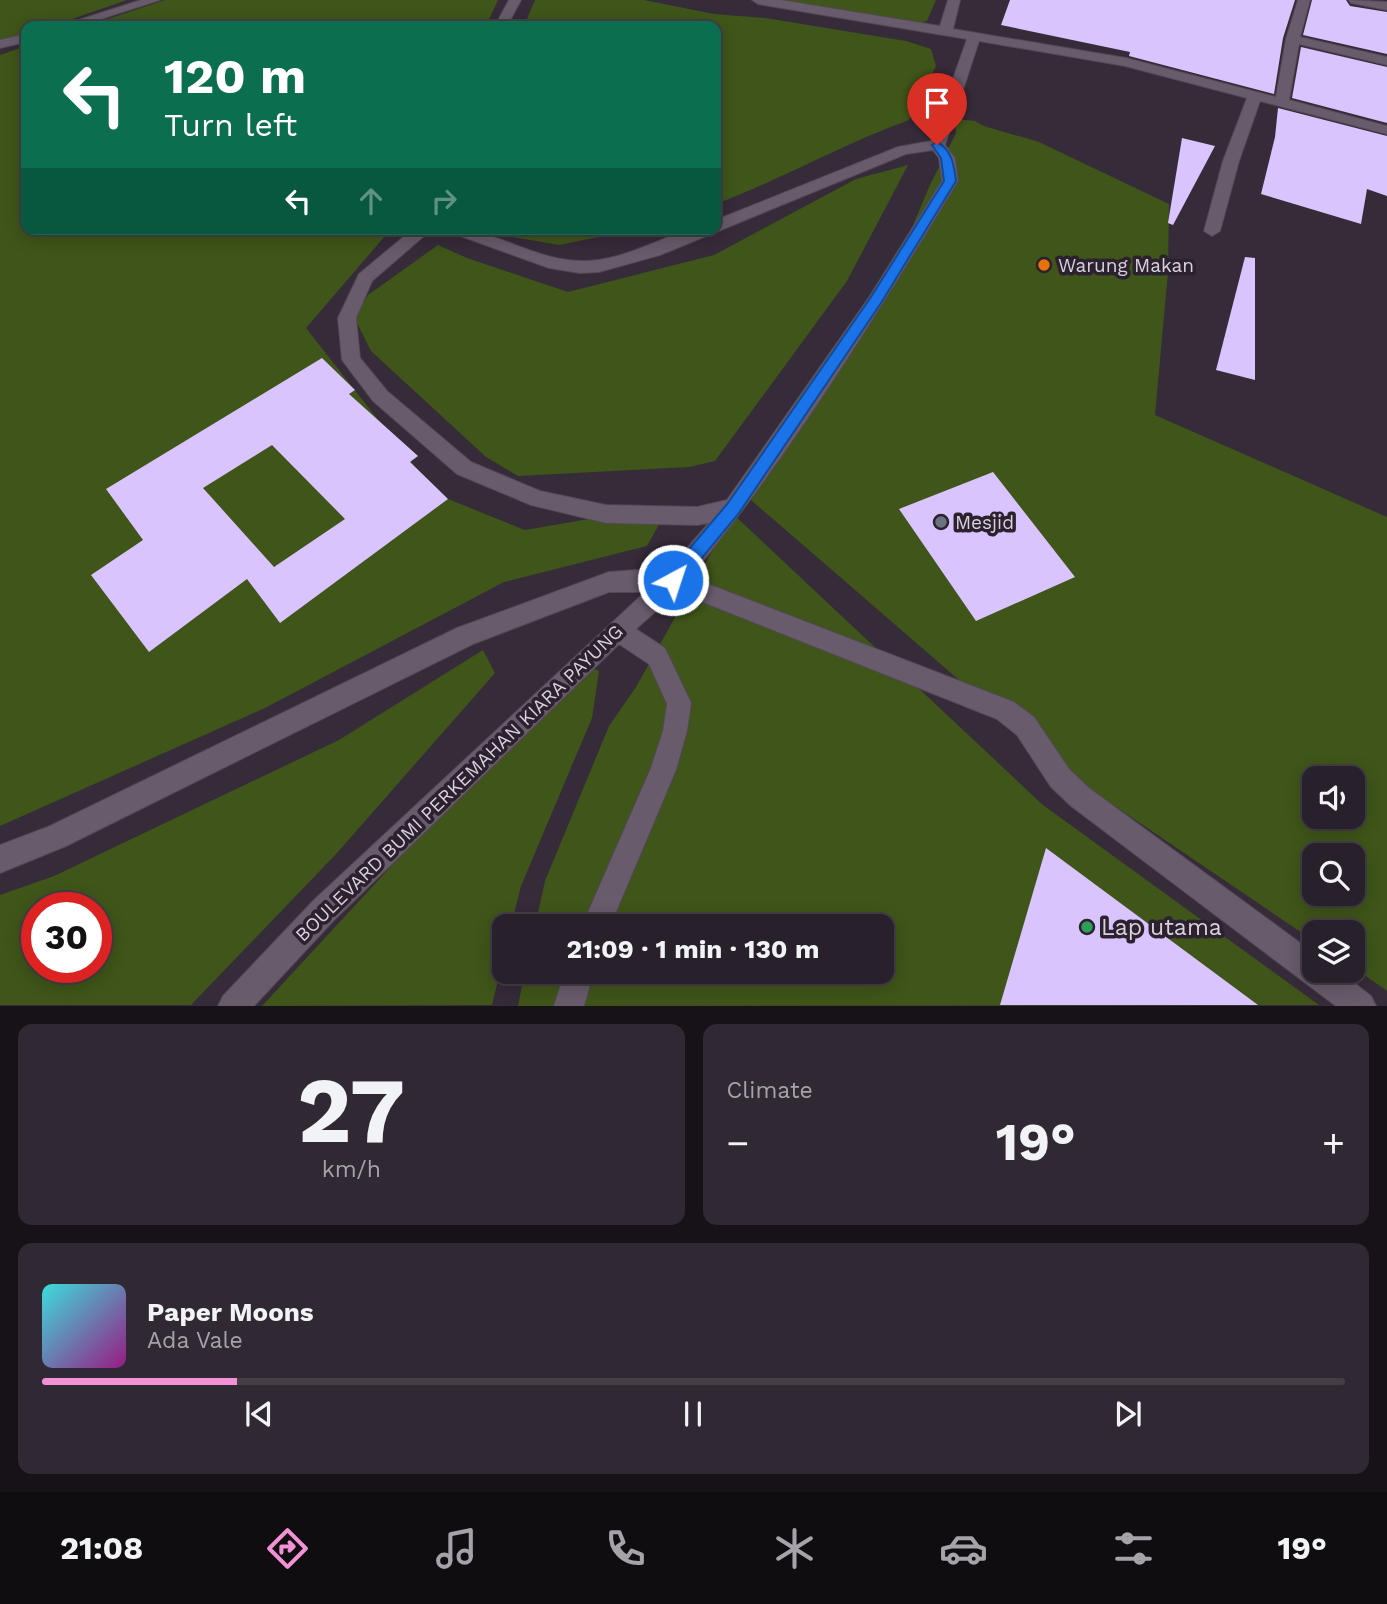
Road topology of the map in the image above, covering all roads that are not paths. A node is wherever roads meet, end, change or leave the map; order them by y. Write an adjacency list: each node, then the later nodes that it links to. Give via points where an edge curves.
1 (154, 0): 8 (street)
2 (515, 0): 9 (street)
3 (758, 0): 10 (street)
4 (954, 0): 10 (street)
5 (1304, 0): 13 (street)
6 (1354, 0): 7 (street)
7 (1387, 6)
8 (83, 21)
9 (504, 21)
10 (946, 30): 11 (street)
11 (974, 36): 16 (street, via 1126,62); 19 (street)
12 (21, 39): 14 (street)
13 (1293, 39): 15 (street); 17 (street)
14 (0, 44)
15 (1387, 61)
16 (1256, 94): 17 (street); 21 (street)
17 (1282, 101): 18 (street)
18 (1387, 130)
19 (937, 145): 20 (street, via 902,150); 25 (street, BOULEVARD BUMI PERKEMAHAN KIARA PAYUNG, via 947,158 950,181 876,300)
20 (721, 224)
21 (1212, 231)
22 (417, 235): 25 (street, via 365,278 347,318 351,360 380,396 464,468 538,499 606,514 697,516)
23 (475, 235): 24 (street, via 561,265 589,266 640,257)
24 (693, 235)
25 (734, 508): 26 (street, BOULEVARD BUMI PERKEMAHAN KIARA PAYUNG)
26 (670, 583): 27 (street, BOULEVARD BUMI PERKEMAHAN KIARA PAYUNG); 28 (street, via 610,582 465,636 57,837); 30 (street, via 990,703 1019,718 1061,780 1080,797)
27 (618, 629): 29 (street, via 657,656 679,702 663,770); 33 (street, BOULEVARD BUMI PERKEMAHAN KIARA PAYUNG, via 324,909)
28 (0, 859)
29 (600, 914)
30 (1302, 961)
31 (1331, 983): 35 (street)
32 (576, 984): 34 (street)
33 (233, 1006)
34 (569, 1006)
35 (1362, 1006)

